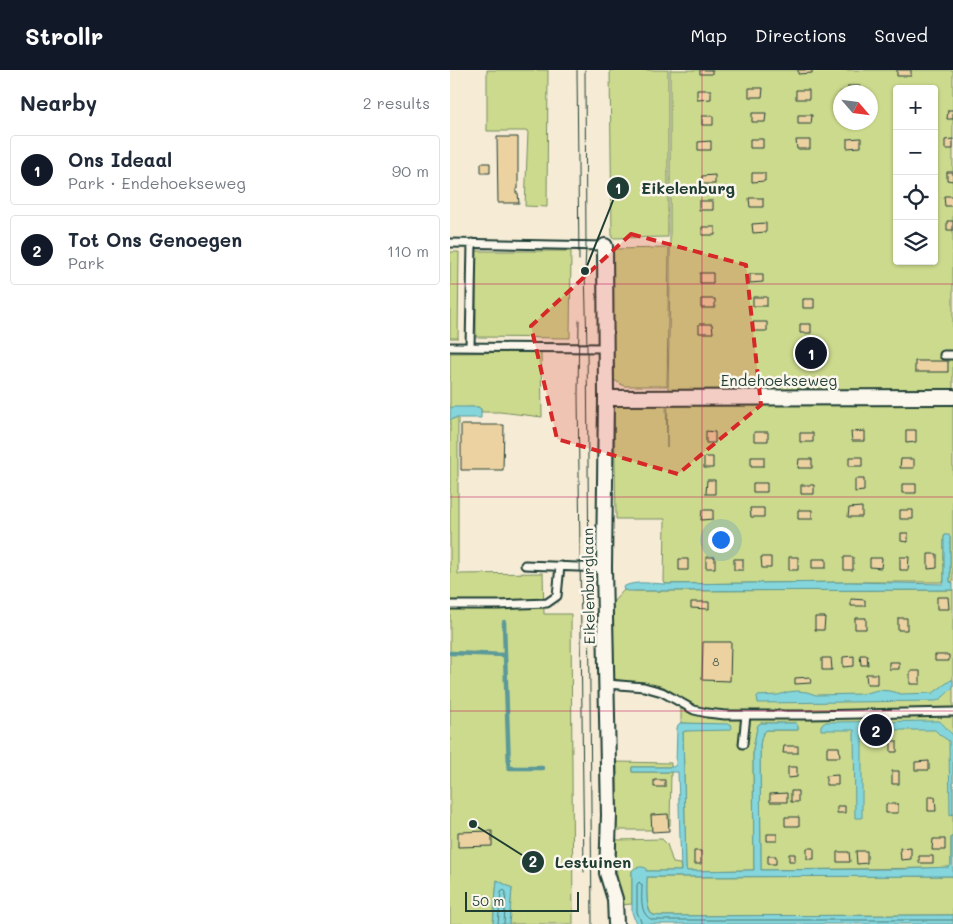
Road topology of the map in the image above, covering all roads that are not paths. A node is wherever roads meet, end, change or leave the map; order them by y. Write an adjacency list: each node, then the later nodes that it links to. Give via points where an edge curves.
1 (450, 243): 2 (lane)
2 (472, 243): 3 (lane); 5 (lane)
3 (605, 246): 6 (street, Eikelenburglaan)
4 (450, 347): 5 (lane)
5 (470, 347): 6 (lane)
6 (606, 348): 10 (street, Eikelenburglaan)
7 (944, 355): 8 (lane)
8 (953, 355)
9 (953, 397): 10 (street, Endehoekseweg)
10 (606, 398): 13 (street, Eikelenburglaan)
11 (525, 565): 12 (lane)
12 (560, 566): 13 (lane); 14 (lane, via 558,596 547,603)
13 (604, 568): 15 (street, Eikelenburglaan)
14 (450, 605)
15 (607, 684): 17 (lane, via 662,692 706,713); 19 (street, Eikelenburglaan, via 607,873 615,899)
16 (953, 712): 17 (lane)
17 (746, 715): 18 (lane)
18 (743, 744)
19 (616, 924)

